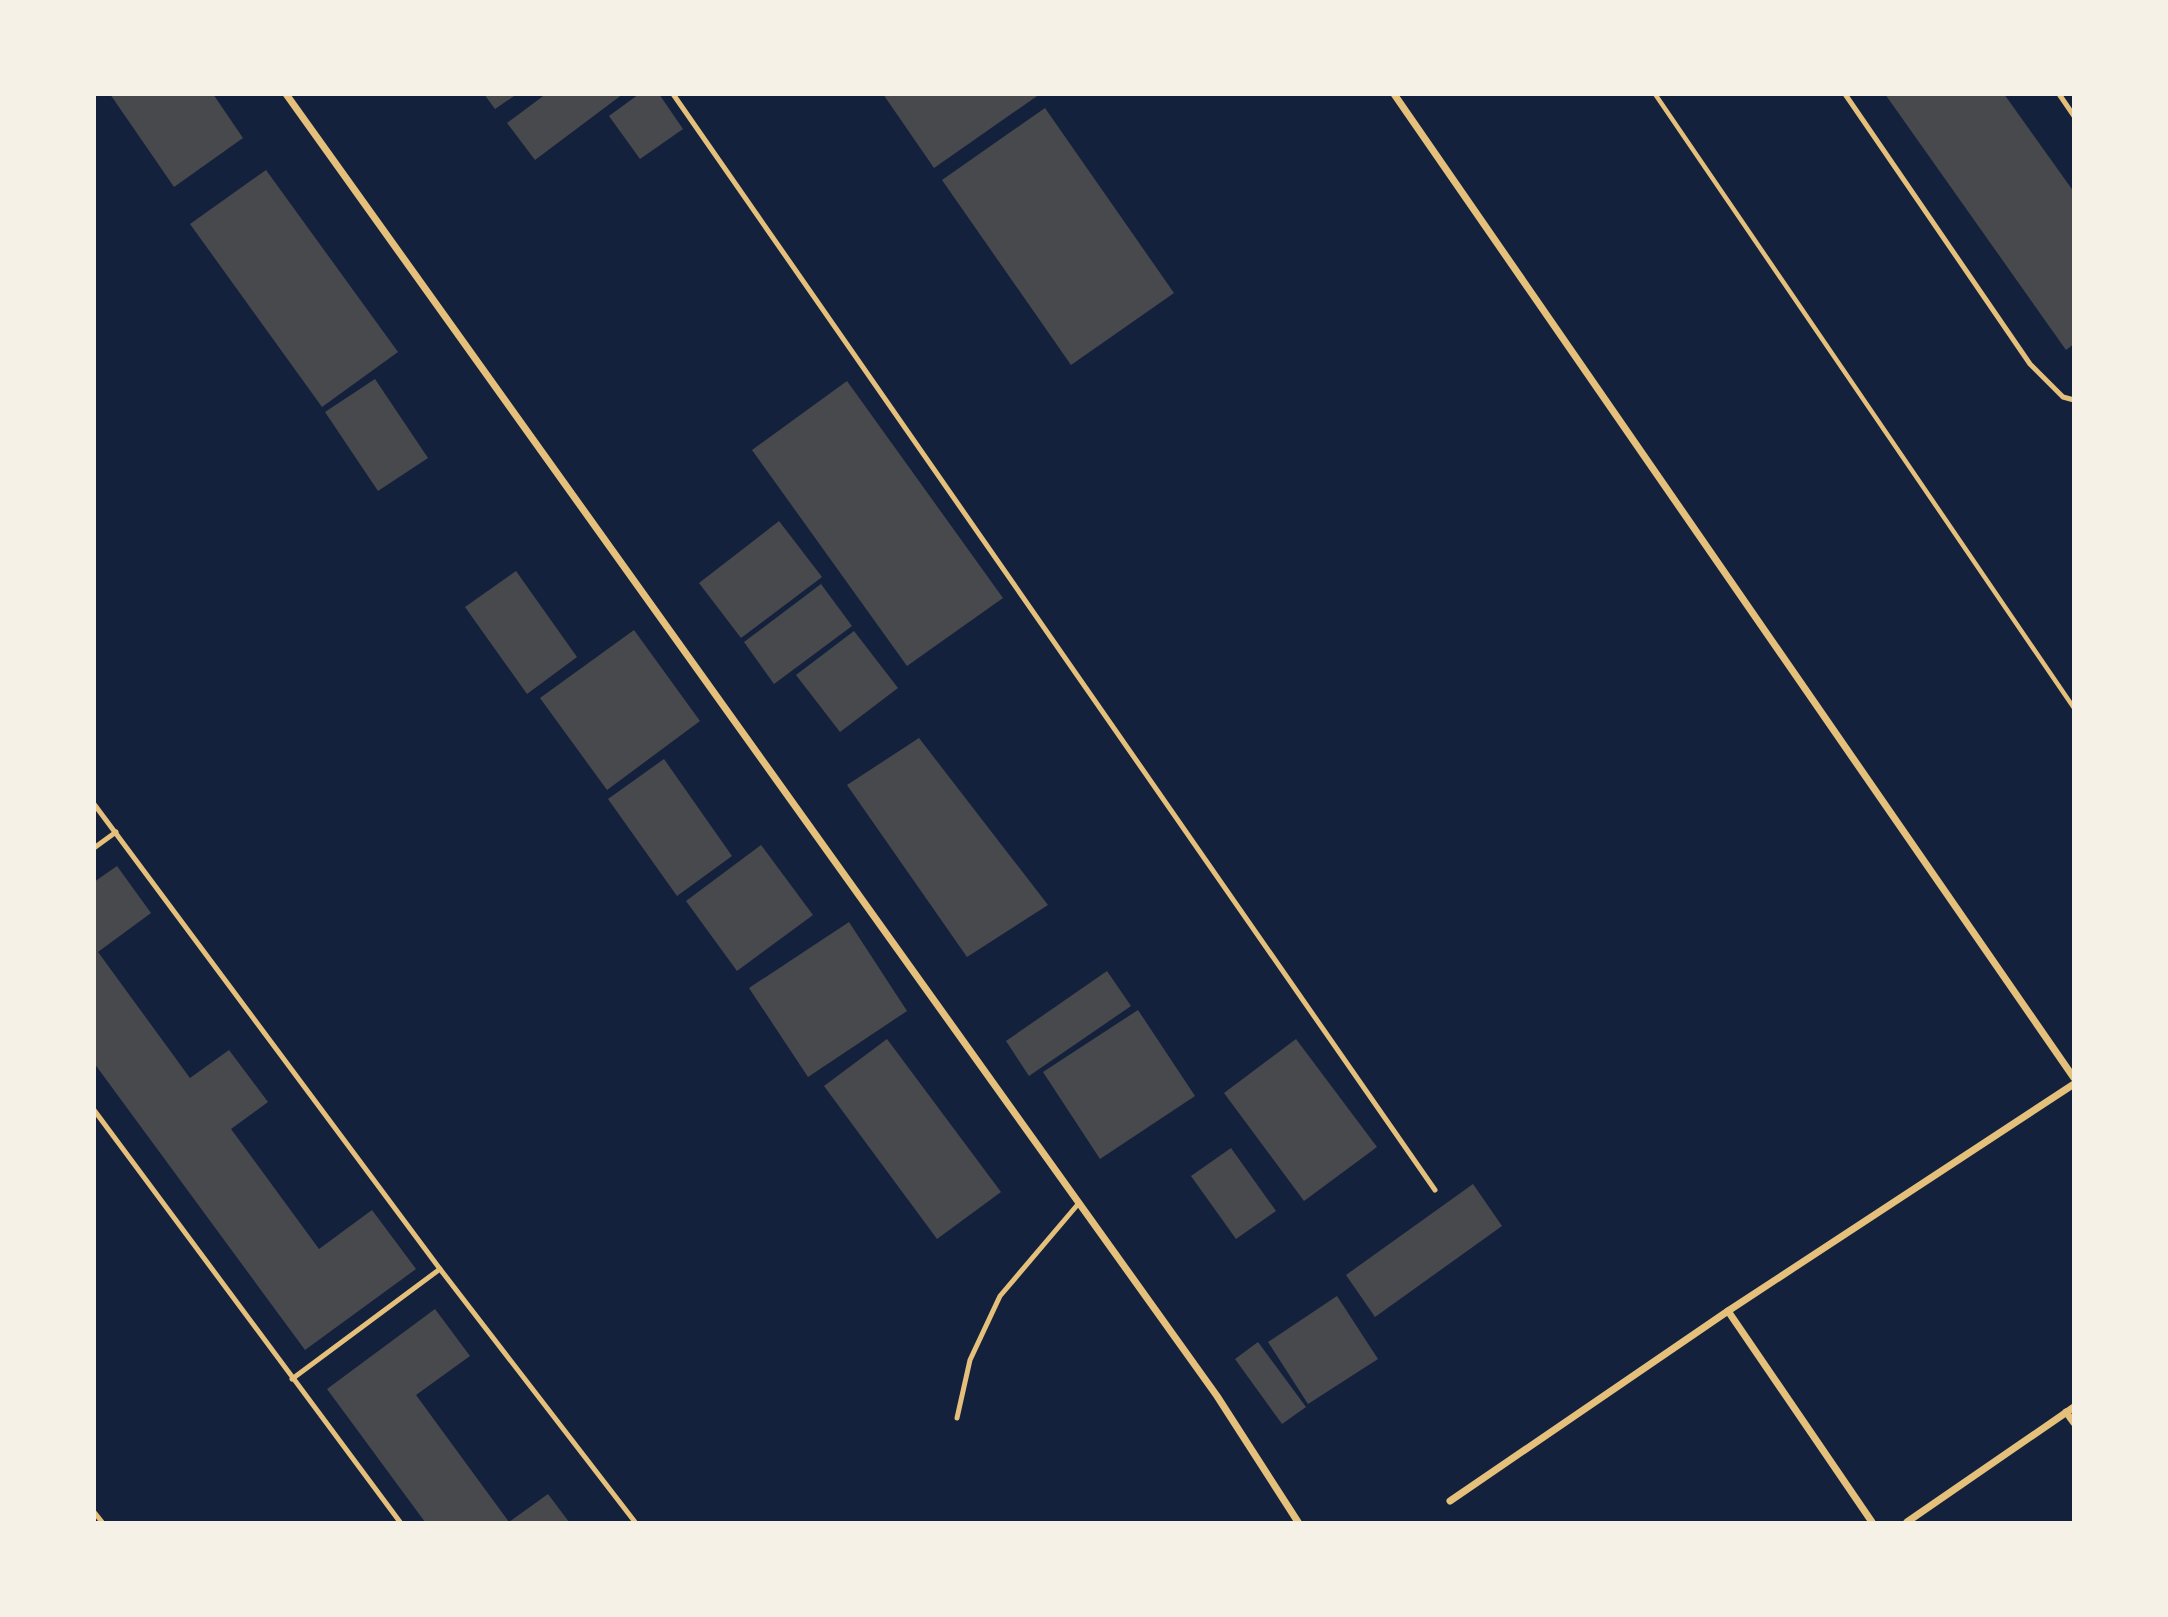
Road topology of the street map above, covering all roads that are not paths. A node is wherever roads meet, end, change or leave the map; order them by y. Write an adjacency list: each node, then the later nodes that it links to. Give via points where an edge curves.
1 (286, 94): 15 (street)
2 (673, 94): 14 (lane)
3 (1394, 94): 11 (street)
4 (1845, 94): 7 (lane, via 2029,364 2063,397)
5 (2059, 94): 6 (lane)
6 (2074, 116)
7 (2074, 400)
8 (94, 804): 9 (lane)
9 (116, 832): 10 (lane); 16 (lane)
10 (94, 848)
11 (2074, 1078)
12 (2074, 1084): 17 (street)
13 (94, 1110): 18 (lane)
14 (1434, 1190)
15 (1079, 1203): 21 (lane, via 1000,1297 970,1360); 28 (street, via 1217,1396)
16 (440, 1269): 18 (lane); 27 (lane)
17 (1728, 1311): 23 (street); 29 (street)
18 (292, 1379): 26 (lane)
19 (2074, 1407): 20 (street)
20 (2066, 1412): 22 (street); 30 (street)
21 (957, 1418)
22 (2074, 1423)
23 (1450, 1501)
24 (94, 1512): 25 (lane)
25 (102, 1522)
26 (400, 1522)
27 (635, 1522)
28 (1298, 1522)
29 (1872, 1522)
30 (1908, 1522)

